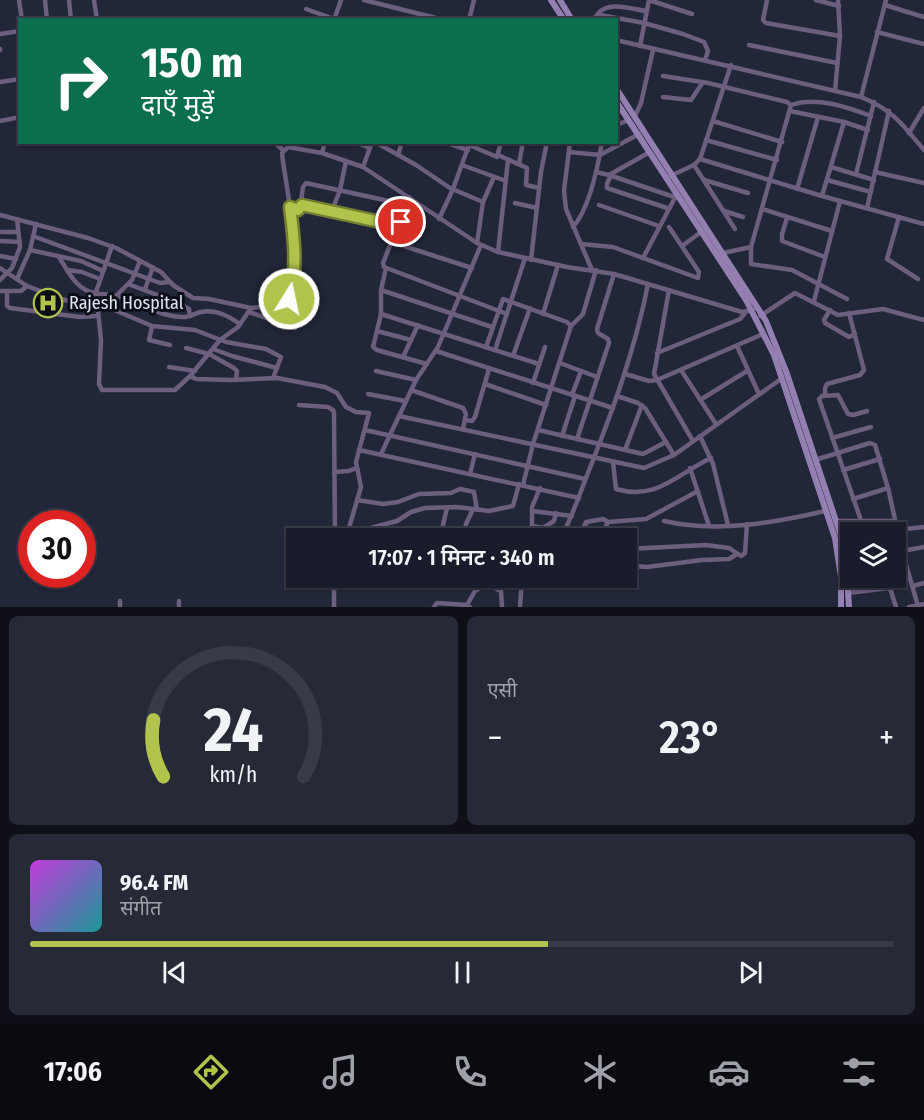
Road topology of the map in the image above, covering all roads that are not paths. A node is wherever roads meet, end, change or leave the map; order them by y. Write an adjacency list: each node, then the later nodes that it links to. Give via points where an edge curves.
1 (19, 0): 19 (street)
2 (45, 0): 20 (street)
3 (69, 0): 21 (street)
4 (94, 0): 22 (street)
5 (341, 0): 24 (street)
6 (364, 0): 25 (street)
7 (474, 0): 26 (street)
8 (551, 0): 27 (main road)
9 (560, 0): 28 (main road)
10 (767, 0): 36 (street, via 762,20 766,23)
11 (816, 0): 12 (street)
12 (838, 3): 36 (street)
13 (886, 3): 18 (street); 34 (street)
14 (306, 9): 23 (street)
15 (646, 11): 16 (street, via 649,0); 17 (street, via 609,6); 32 (street)
16 (692, 14)
17 (597, 15): 29 (street); 30 (street)
18 (924, 17)
19 (22, 18)
20 (47, 18)
21 (71, 18)
22 (96, 18)
23 (331, 18)
24 (334, 18)
25 (436, 18)
26 (470, 18)
27 (563, 18)
28 (571, 18)
29 (592, 18)
30 (615, 18)
31 (618, 19): 32 (street)
32 (644, 23): 40 (street); 42 (street, via 704,42 708,51)
33 (18, 31): 35 (street)
34 (877, 32): 38 (street); 53 (street)
35 (0, 34)
36 (840, 36): 43 (street)
37 (618, 40): 40 (street)
38 (924, 44)
39 (749, 45): 43 (street)
40 (640, 46): 41 (street)
41 (653, 50): 42 (street); 63 (street, via 641,103)
42 (705, 60): 44 (street)
43 (837, 63): 50 (street)
44 (731, 65): 49 (street); 50 (street)
45 (663, 76): 48 (street)
46 (18, 79): 47 (street)
47 (0, 82)
48 (703, 82): 49 (street); 52 (street, via 691,100)
49 (724, 86): 56 (street); 65 (street)
50 (835, 91): 53 (street)
51 (618, 92): 63 (main road)
52 (663, 97)
53 (861, 97): 54 (street)
54 (874, 102): 59 (street); 60 (street)
55 (618, 103): 63 (main road)
56 (791, 105): 58 (street); 60 (street, via 840,105)
57 (924, 108): 69 (street)
58 (790, 111): 62 (street); 72 (street)
59 (889, 111): 69 (street); 101 (street)
60 (871, 116): 68 (street)
61 (18, 117): 64 (street)
62 (818, 117): 66 (street); 114 (street)
63 (632, 118): 67 (street); 70 (main road); 104 (main road)
64 (0, 121)
65 (712, 121): 71 (street); 72 (street)
66 (844, 122): 68 (street); 99 (street)
67 (618, 124)
68 (868, 130): 102 (street)
69 (909, 133): 84 (street)
70 (639, 134): 86 (main road); 90 (street)
71 (706, 140): 91 (street); 93 (street)
72 (782, 142): 93 (street)
73 (276, 144): 83 (street)
74 (324, 144): 87 (street)
75 (372, 144): 88 (street); 98 (street)
76 (401, 144): 88 (street)
77 (501, 144): 89 (street)
78 (523, 144): 95 (street)
79 (547, 144): 112 (street)
80 (570, 144): 85 (street)
81 (602, 144): 90 (street)
82 (469, 146): 89 (street); 96 (street)
83 (283, 150): 87 (street, via 288,147); 127 (street)
84 (924, 150)
85 (569, 152): 90 (street); 144 (street, via 564,196)
86 (650, 152): 103 (street); 104 (main road)
87 (322, 153): 94 (street)
88 (398, 155): 113 (street)
89 (498, 155): 92 (street)
90 (600, 155): 100 (street)
91 (700, 159): 97 (street); 110 (street)
92 (508, 160): 95 (street); 109 (street)
93 (777, 160): 110 (street)
94 (346, 161): 98 (street); 115 (street)
95 (519, 164): 112 (street, via 528,169 526,185)
96 (462, 165): 105 (street); 113 (street)
97 (694, 165): 104 (street); 106 (street)
98 (363, 167): 120 (street)
99 (831, 167): 102 (street); 107 (street)
100 (596, 172): 103 (street); 144 (street)
101 (875, 172): 108 (street); 111 (street)
102 (856, 174): 108 (street)
103 (610, 175): 118 (street); 129 (street, via 607,188)
104 (670, 176): 118 (main road); 162 (main road)
105 (494, 177): 109 (street); 122 (street)
106 (704, 180): 117 (street); 133 (street)
107 (827, 180): 116 (street); 119 (street)
108 (874, 180): 116 (street)
109 (506, 181): 161 (street)
110 (771, 181): 114 (street); 131 (street)
111 (924, 183)
112 (539, 188): 128 (street)
113 (453, 189): 122 (street); 139 (street)
114 (796, 189): 119 (street)
115 (340, 190): 124 (street, via 306,183); 125 (street); 132 (street)
116 (871, 192): 130 (street)
117 (748, 193)
118 (675, 195): 129 (street); 150 (main road)
119 (822, 196): 121 (street)
120 (410, 197): 125 (street); 139 (street)
121 (840, 201): 130 (street); 147 (street)
122 (483, 202): 155 (street)
123 (515, 203): 128 (street)
124 (302, 205): 127 (street, via 298,210); 132 (street)
125 (406, 205): 142 (street)
126 (599, 205): 143 (street)
127 (290, 207): 206 (street, via 296,256 289,299 285,304)
128 (537, 208): 168 (street)
129 (668, 208): 143 (street)
130 (867, 208): 136 (street)
131 (762, 209): 137 (street); 159 (street)
132 (332, 211): 142 (street)
133 (724, 211): 135 (street); 146 (street)
134 (0, 215): 138 (street)
135 (743, 217)
136 (899, 217): 141 (street); 185 (street, via 887,259)
137 (787, 218): 147 (street); 165 (street, via 782,241)
138 (17, 219): 140 (street); 149 (street)
139 (439, 219): 155 (street)
140 (36, 224): 151 (street); 157 (street)
141 (924, 224)
142 (399, 226): 154 (street)
143 (659, 226): 166 (street)
144 (573, 227): 156 (street)
145 (669, 227): 158 (street)
146 (735, 229)
147 (832, 231): 165 (street)
148 (0, 232): 149 (street)
149 (18, 232): 153 (street)
150 (702, 232): 158 (street); 209 (main road)
151 (33, 236): 160 (street); 170 (street)
152 (0, 241): 153 (street)
153 (21, 242): 167 (street)
154 (391, 242): 174 (street, via 383,263); 175 (street)
155 (479, 244): 161 (street); 175 (street)
156 (580, 244): 166 (street, via 608,245); 177 (street)
157 (112, 246): 169 (street); 170 (street)
158 (682, 246): 166 (street, via 699,272 698,278)
159 (751, 247): 162 (street); 190 (street, via 753,266 792,270)
160 (30, 250): 164 (street); 182 (street)
161 (498, 252): 168 (street)
162 (723, 254): 205 (main road)
163 (0, 256): 167 (street)
164 (59, 256): 176 (street); 178 (street)
165 (825, 257): 190 (street)
166 (643, 258)
167 (16, 259): 179 (street)
168 (528, 259): 171 (street); 201 (street)
169 (140, 261): 172 (street); 180 (street)
170 (106, 263): 178 (street); 180 (street)
171 (558, 265): 177 (street); 213 (street)
172 (153, 267): 184 (street); 187 (street)
173 (0, 268): 179 (street)
174 (386, 268): 193 (street); 198 (street)
175 (472, 268): 198 (street)
176 (68, 270): 183 (street); 197 (street, via 79,286)
177 (594, 270): 181 (street); 223 (street, via 584,314)
178 (103, 271): 183 (street)
179 (9, 273): 182 (street); 186 (street)
180 (135, 273): 184 (street); 188 (street)
181 (614, 274): 189 (street); 257 (street, via 597,329 609,343)
182 (17, 279): 191 (street)
183 (100, 279): 197 (street)
184 (149, 279): 187 (street); 192 (street)
185 (918, 279)
186 (0, 280)
187 (170, 282): 206 (street, via 193,298)
188 (128, 284): 192 (street); 199 (street)
189 (648, 284): 194 (street); 255 (street)
190 (819, 284): 200 (street); 202 (street)
191 (27, 286): 196 (street, via 21,291); 203 (street, via 78,304)
192 (145, 289): 217 (street, via 187,308)
193 (381, 290): 211 (street); 214 (street)
194 (669, 290): 209 (street); 240 (street)
195 (0, 291): 196 (street)
196 (7, 292): 216 (street, via 6,304 10,308)
197 (97, 294): 199 (street); 203 (street)
198 (461, 295): 207 (street); 214 (street)
199 (117, 296): 217 (street, via 164,314)
200 (848, 299)
201 (512, 301): 204 (street); 207 (street, via 503,299); 212 (street)
202 (814, 301): 208 (street); 215 (street, via 793,293)
203 (98, 306): 216 (street); 222 (street)
204 (530, 308): 213 (street); 242 (street)
205 (758, 308): 209 (street); 215 (main road)
206 (250, 310): 220 (street); 225 (street)
207 (498, 310): 212 (street); 224 (street)
208 (830, 310): 210 (street, via 838,315); 229 (street, via 825,323 849,337)
209 (748, 312): 218 (main road); 240 (street, via 740,319)
210 (849, 313): 219 (street, via 883,309); 229 (street)
211 (381, 314): 221 (street); 226 (street)
212 (507, 314): 238 (street)
213 (543, 314): 223 (street)
214 (452, 315): 224 (street); 227 (street)
215 (763, 315): 218 (street); 307 (main road)
216 (98, 316): 256 (street, via 100,389 170,391)
217 (190, 316): 220 (street, via 215,312)
218 (755, 319): 228 (main road)
219 (924, 320)
220 (240, 324): 230 (street)
221 (417, 325): 227 (street); 231 (street)
222 (152, 326): 230 (street, via 195,330); 232 (street, via 149,340)
223 (571, 326): 244 (street)
224 (492, 327): 234 (street)
225 (294, 328)
226 (377, 331): 231 (street); 243 (street, via 375,349)
227 (444, 333): 234 (street); 239 (street)
228 (763, 334): 233 (street); 259 (main road)
229 (855, 334): 271 (street, via 863,373 827,384)
230 (220, 340): 237 (street); 248 (street, via 278,354)
231 (411, 340): 243 (street)
232 (170, 345)
233 (737, 346): 250 (street); 254 (street)
234 (486, 347): 238 (street)
235 (545, 347): 246 (street)
236 (186, 348): 241 (street)
237 (213, 349): 241 (street); 248 (street)
238 (495, 350): 242 (street)
239 (436, 351): 245 (street); 249 (street)
240 (657, 353): 262 (street)
241 (209, 354): 251 (street); 260 (street, via 236,369)
242 (513, 356): 246 (street)
243 (403, 357): 245 (street)
244 (560, 363): 253 (street); 266 (street)
245 (427, 364): 261 (street)
246 (539, 364): 263 (street)
247 (169, 367): 251 (street)
248 (278, 368): 258 (street)
249 (489, 369): 263 (street); 264 (street)
250 (681, 370): 262 (street); 272 (street)
251 (195, 371): 256 (street)
252 (376, 371): 261 (street)
253 (580, 371): 257 (street); 269 (street)
254 (747, 371): 268 (street); 272 (street)
255 (625, 375): 262 (street); 270 (street)
256 (190, 376): 260 (street)
257 (597, 377): 274 (street)
258 (273, 378): 260 (street); 285 (street, via 325,387 337,393 346,407 369,413)
259 (782, 379): 268 (street); 327 (main road)
260 (236, 380)
261 (416, 380): 265 (street)
262 (657, 380): 292 (street)
263 (534, 383): 266 (street)
264 (485, 384): 276 (street); 281 (street, via 474,420)
265 (411, 390): 273 (street); 281 (street, via 463,408)
266 (552, 390): 269 (street); 276 (street)
267 (368, 394): 273 (street)
268 (759, 394): 282 (street)
269 (573, 396): 274 (street); 288 (street)
270 (617, 396): 277 (street); 278 (street)
271 (825, 396): 279 (street, via 840,396 851,416); 290 (street, via 819,402)
272 (700, 400): 282 (street)
273 (405, 401): 280 (street)
274 (590, 401): 278 (street); 291 (street)
275 (299, 405): 314 (street, via 333,410)
276 (546, 405): 286 (street)
277 (642, 405): 293 (street); 297 (street)
278 (613, 408): 295 (street)
279 (867, 411)
280 (399, 416): 284 (street); 287 (street)
281 (465, 420): 284 (street)
282 (716, 424): 289 (street)
283 (871, 427): 290 (street)
284 (463, 429): 294 (street)
285 (365, 430): 287 (street); 296 (street)
286 (538, 430): 288 (street); 294 (street)
287 (389, 436): 300 (street); 301 (street)
288 (565, 436): 291 (street); 298 (street)
289 (700, 436): 292 (street); 305 (street)
290 (832, 438): 299 (street)
291 (577, 439): 295 (street)
292 (693, 441): 303 (street)
293 (666, 442): 302 (street); 303 (street)
294 (533, 444): 298 (street); 309 (street)
295 (600, 445): 297 (street); 304 (street)
296 (359, 450): 300 (street); 310 (street)
297 (625, 450): 302 (street)
298 (564, 451): 304 (street)
299 (837, 453): 306 (street, via 872,443); 307 (street); 313 (street)
300 (381, 454): 315 (street)
301 (475, 454): 309 (street); 315 (street)
302 (643, 454): 311 (street)
303 (674, 455): 311 (street)
304 (594, 458): 308 (street); 316 (street)
305 (711, 458): 312 (street); 336 (street)
306 (880, 459): 313 (street); 319 (street)
307 (815, 460): 332 (main road)
308 (613, 462): 311 (street); 312 (street, via 614,487 618,490 662,488)
309 (528, 466): 316 (street); 317 (street)
310 (356, 468): 314 (street); 323 (street, via 361,485)
311 (644, 468)
312 (690, 468): 320 (street)
313 (843, 470): 322 (street)
314 (334, 472): 340 (street)
315 (470, 474): 317 (street)
316 (585, 479): 321 (street)
317 (521, 484): 318 (street); 325 (street, via 513,506 492,511)
318 (540, 488): 321 (street); 326 (street)
319 (888, 488): 322 (street); 333 (street)
320 (698, 491): 334 (street, via 646,519); 338 (street)
321 (579, 498): 329 (street)
322 (853, 499): 330 (street)
323 (357, 500): 325 (street, via 383,504 460,489 474,492); 341 (street)
324 (447, 508): 325 (street); 342 (street, via 414,510 397,521); 343 (street)
325 (475, 509): 344 (street)
326 (532, 511): 328 (street); 345 (street, via 532,526)
327 (825, 511): 332 (main road); 335 (street)
328 (556, 513): 329 (street); 346 (street, via 552,524)
329 (572, 516): 347 (street)
330 (861, 520): 332 (street); 333 (street)
331 (664, 521): 338 (street)
332 (832, 521): 361 (main road, via 843,542); 368 (main road, via 841,576)
333 (895, 521)
334 (608, 522): 337 (street, via 588,521); 349 (street)
335 (747, 524): 336 (street); 354 (street, via 745,553)
336 (728, 525): 338 (street)
337 (584, 526): 348 (street)
338 (709, 526)
339 (924, 527): 350 (street)
340 (335, 528)
341 (349, 528)
342 (374, 528)
343 (443, 528)
344 (465, 528)
345 (536, 528)
346 (543, 528)
347 (566, 528)
348 (588, 528)
349 (608, 528)
350 (906, 529)
351 (637, 548): 354 (street, via 705,545 729,548)
352 (924, 548): 353 (street)
353 (906, 550)
354 (737, 554): 356 (street, via 729,559)
355 (906, 564): 358 (street)
356 (637, 566)
357 (924, 583): 358 (street)
358 (913, 586): 362 (street)
359 (334, 588): 364 (street)
360 (521, 588): 367 (street)
361 (848, 593): 369 (main road); 370 (street, via 888,588)
362 (921, 605): 371 (street)
363 (469, 606): 365 (street, via 437,603); 366 (street, via 475,591 486,584 500,589)
364 (334, 607)
365 (434, 607)
366 (502, 607)
367 (520, 607)
368 (841, 607)
369 (849, 607)
370 (896, 607)
371 (909, 607)

